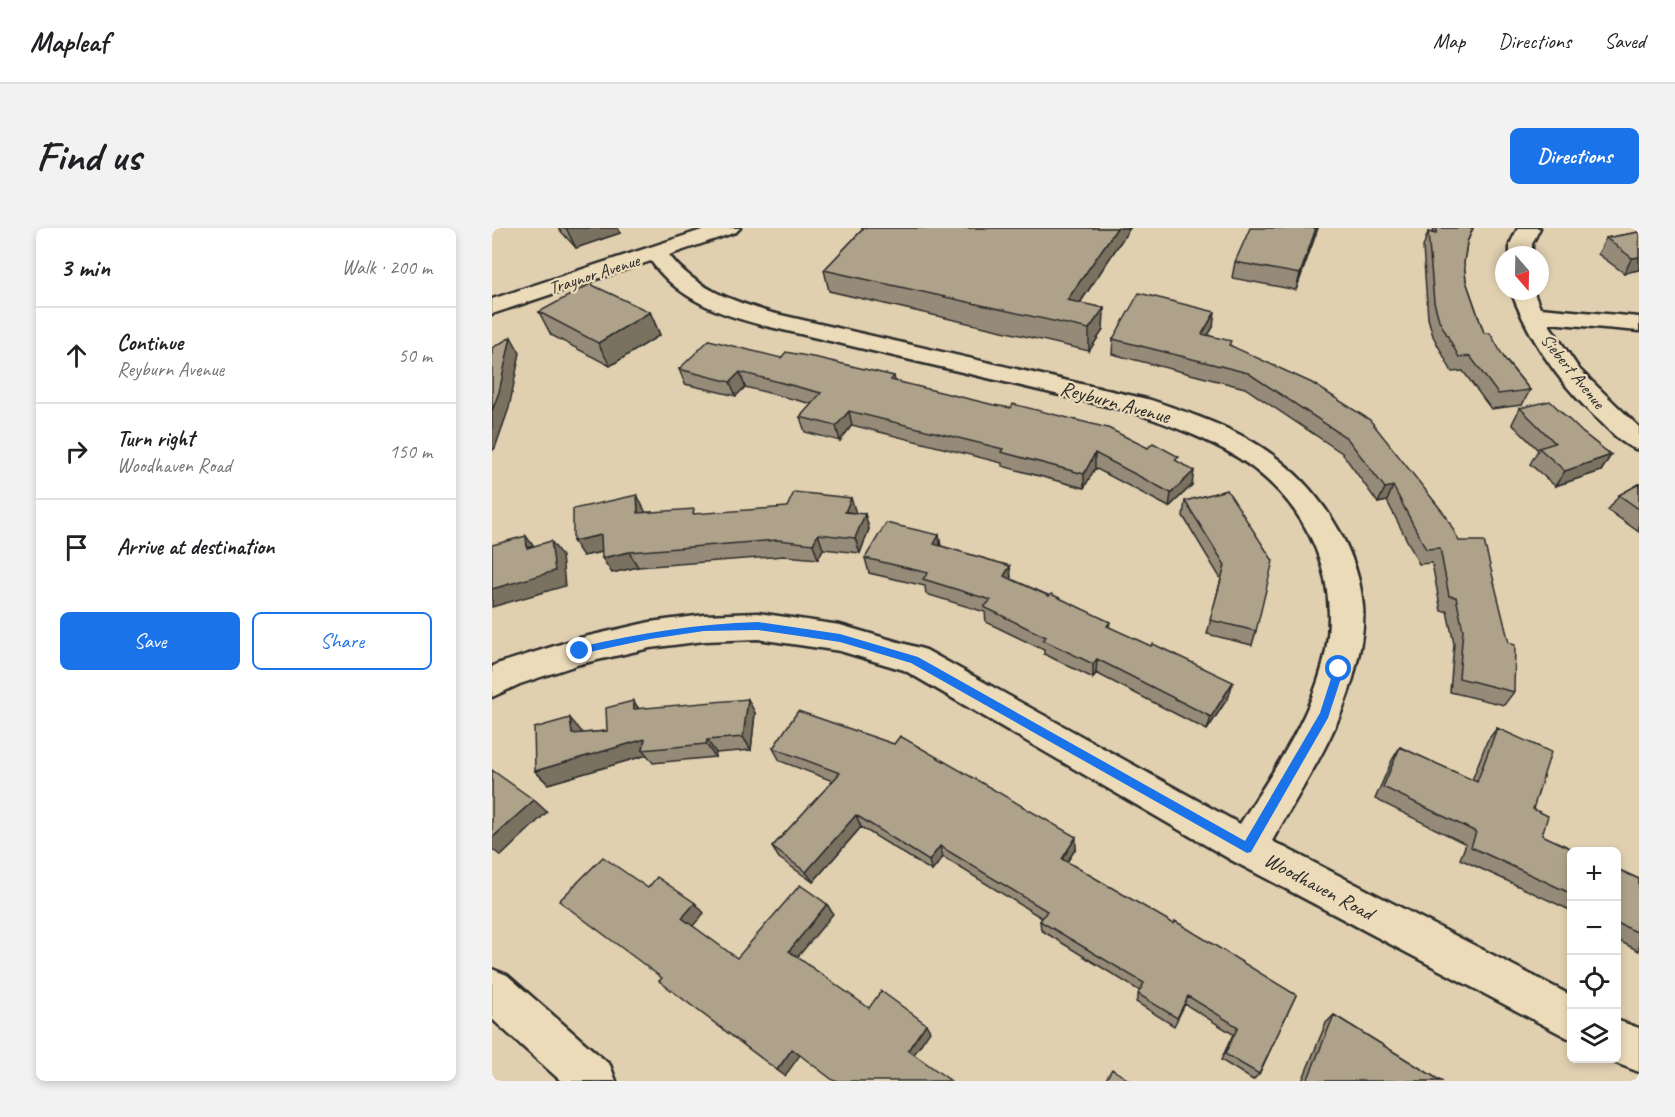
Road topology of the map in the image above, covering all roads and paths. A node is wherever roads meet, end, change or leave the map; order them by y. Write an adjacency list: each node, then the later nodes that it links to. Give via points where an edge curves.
1 (729, 228): 4 (street, Traynor Avenue)
2 (1529, 228): 3 (street)
3 (1521, 246)
4 (656, 253): 6 (street, Traynor Avenue); 10 (street, Reyburn Avenue, via 673,277 730,308 1155,409 1223,437 1269,466 1304,502 1327,536 1341,574 1347,616 1339,669 1324,715)
5 (1526, 303): 7 (street); 8 (street, Siebert Avenue, via 1555,355 1599,406)
6 (492, 307)
7 (1639, 324)
8 (1639, 441)
9 (492, 684): 10 (street, Woodhaven Road, via 509,674 580,651 650,635 758,626 840,638 914,660)
10 (1247, 848): 12 (street, Woodhaven Road)
11 (492, 990): 15 (street)
12 (1567, 1016)
13 (1621, 1043): 14 (street)
14 (1639, 1050)
15 (594, 1081)

